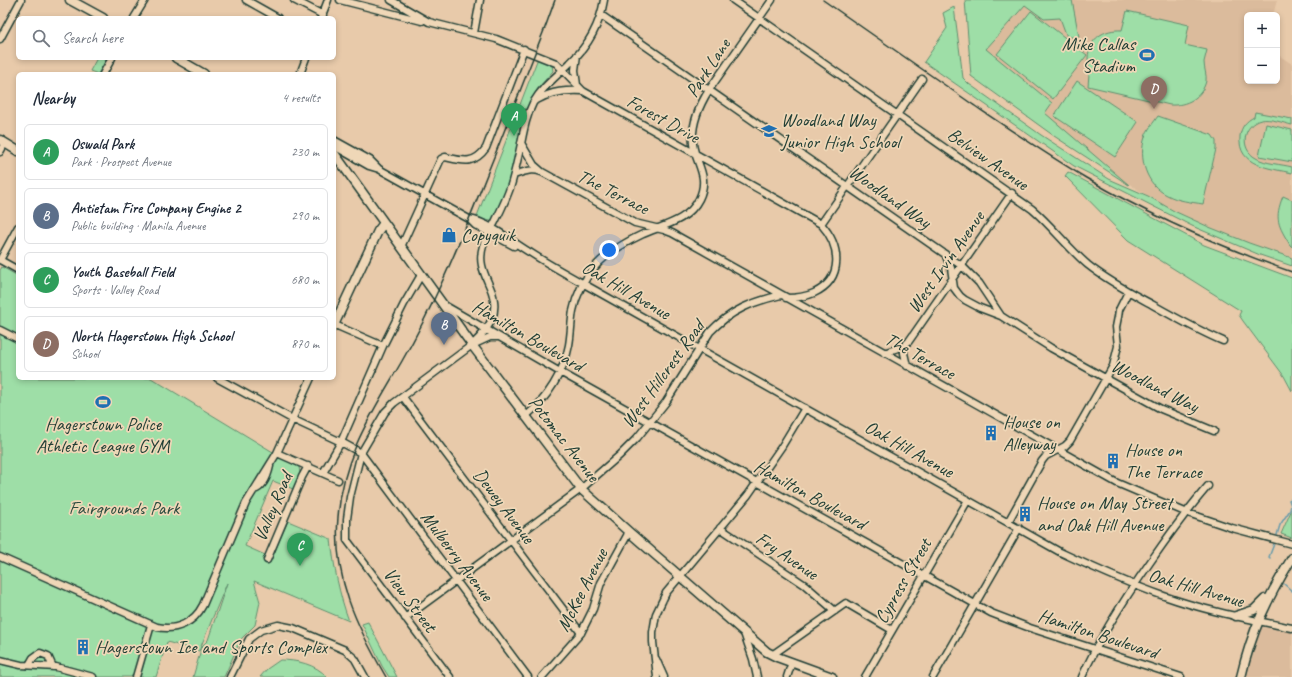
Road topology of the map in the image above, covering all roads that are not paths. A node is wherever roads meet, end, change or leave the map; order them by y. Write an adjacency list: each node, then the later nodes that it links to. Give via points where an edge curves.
1 (21, 0): 21 (street)
2 (70, 0): 14 (main road)
3 (145, 0): 15 (street)
4 (246, 0): 16 (street)
5 (294, 0): 17 (street)
6 (328, 0): 17 (street)
7 (340, 0): 19 (street)
8 (391, 0): 19 (street, Forest Drive)
9 (480, 0): 20 (street)
10 (604, 0): 13 (street)
11 (733, 0): 18 (street, Belview Avenue)
12 (772, 0): 18 (street, Park Lane)
13 (601, 15): 23 (street, via 592,34); 33 (street, Woodland Way)
14 (99, 16)
15 (135, 16)
16 (274, 16)
17 (322, 16)
18 (759, 19): 33 (street, Park Lane); 36 (street, Belview Avenue)
19 (429, 22): 20 (street, Forest Drive)
20 (474, 33): 22 (street, Forest Drive)
21 (0, 39)
22 (524, 49): 27 (street, Forest Drive, via 556,63); 50 (street, via 482,154 466,161 443,157)
23 (577, 55): 27 (street); 32 (street)
24 (111, 60): 28 (street)
25 (180, 60): 29 (main road)
26 (305, 60): 30 (street)
27 (562, 70): 32 (street, Forest Drive); 35 (street)
28 (105, 72)
29 (200, 72)
30 (301, 72)
31 (922, 79): 36 (street)
32 (577, 85): 34 (street, Forest Drive)
33 (709, 90): 43 (street, Park Lane, via 694,125); 48 (street, Woodland Way)
34 (584, 91): 35 (street, via 560,91 543,96); 43 (street, Forest Drive)
35 (534, 102): 39 (street, via 525,123)
36 (897, 114): 48 (street); 49 (street, Belview Avenue)
37 (336, 141): 45 (street, Oak Hill Avenue, via 370,160)
38 (2, 142): 41 (main road); 42 (street)
39 (521, 143): 46 (street, The Terrace, via 534,165); 47 (street)
40 (336, 147): 45 (street, Oak Hill Avenue, via 368,166)
41 (16, 150)
42 (0, 152)
43 (697, 155): 52 (street, Forest Drive); 53 (street, Park Lane, via 703,182 695,206 677,220)
44 (336, 156): 51 (main road, Potomac Avenue)
45 (379, 169): 50 (street, Oak Hill Avenue)
46 (542, 172): 47 (street, via 530,170); 53 (street, The Terrace, via 627,220)
47 (514, 175): 55 (street)
48 (847, 186): 52 (street); 57 (street, Woodland Way)
49 (1012, 193): 59 (street, West Irvin Avenue); 64 (street, Belview Avenue, via 1044,219 1088,264)
50 (425, 195): 55 (street, Oak Hill Avenue, via 469,219 477,220); 56 (street)
51 (384, 224): 56 (main road, Potomac Avenue); 68 (main road, via 378,231)
52 (821, 224): 65 (street, Forest Drive, via 829,232 835,245 836,260 832,276 814,293)
53 (657, 228): 63 (street, Park Lane, via 609,254 597,265); 65 (street, The Terrace, via 672,233)
54 (16, 231): 58 (street)
55 (490, 231): 63 (street, Oak Hill Avenue); 71 (street, via 482,247 481,261 495,308)
56 (401, 247): 61 (main road, Potomac Avenue)
57 (945, 253): 59 (street, Woodland Way); 62 (street, Woodland Way)
58 (0, 260): 60 (street)
59 (962, 266): 62 (street, West Irvin Avenue); 67 (street, Woodland Way, via 979,283)
60 (16, 269)
61 (421, 275): 66 (main road, Potomac Avenue); 76 (street)
62 (952, 281): 67 (street, Woodland Way, via 957,293 965,300); 77 (street, West Irvin Avenue)
63 (584, 284): 78 (street, Oak Hill Avenue); 81 (street, Park Lane, via 574,308 569,345)
64 (1128, 292): 74 (street, Belview Avenue); 82 (street, via 1116,327 1116,355)
65 (783, 297): 78 (street, West Hillcrest Road, via 751,304 729,314 710,332); 79 (street, The Terrace)
66 (441, 303): 71 (street, Hamilton Boulevard); 75 (main road, Potomac Avenue)
67 (1001, 316): 82 (street, Woodland Way)
68 (336, 322)
69 (336, 327): 76 (street)
70 (0, 330): 73 (street)
71 (486, 330): 72 (street, Hamilton Boulevard); 75 (street)
72 (499, 337): 75 (street, via 490,337); 81 (street, Hamilton Boulevard)
73 (16, 339)
74 (1223, 341)
75 (472, 345): 85 (street); 87 (main road, Potomac Avenue)
76 (383, 346): 91 (street)
77 (904, 346): 79 (street); 80 (street)
78 (700, 349): 86 (street, Oak Hill Avenue); 89 (street, West Hillcrest Road)
79 (884, 353): 80 (street, The Terrace)
80 (906, 366): 92 (street, The Terrace)
81 (560, 372): 87 (street, Park Lane, via 542,401); 89 (street, Hamilton Boulevard)
82 (1106, 379): 90 (street, Woodland Way, via 1161,408); 92 (street, via 1076,433)
83 (220, 380): 88 (street)
84 (311, 380): 88 (street)
85 (403, 397): 94 (street, via 385,412); 107 (street, Dewey Avenue)
86 (805, 408): 98 (street); 101 (street, Oak Hill Avenue)
87 (526, 416): 100 (main road, Potomac Avenue)
88 (292, 419): 91 (street); 93 (street)
89 (650, 422): 98 (street, Hamilton Boulevard); 100 (street, West Hillcrest Road, via 620,455)
90 (1214, 431)
91 (340, 442): 94 (street); 96 (street)
92 (1057, 450): 102 (street, The Terrace, via 1117,483); 103 (street, via 1042,461)
93 (276, 453): 95 (street); 122 (street, via 246,503 199,613 179,626 163,628)
94 (361, 453): 114 (street, Mulberry Avenue); 120 (street, View Street, via 350,496 347,540)
95 (308, 466): 96 (street); 111 (street, Valley Road)
96 (322, 473): 97 (street)
97 (338, 480)
98 (757, 482): 104 (street); 113 (street, Hamilton Boulevard)
99 (1208, 486): 102 (street)
100 (581, 489): 106 (main road, Potomac Avenue); 107 (street, West Hillcrest Road)
101 (968, 500): 103 (street, Oak Hill Avenue); 113 (street, Cypress Street)
102 (1185, 512): 108 (street, The Terrace); 116 (street)
103 (1008, 522): 105 (street, Oak Hill Avenue)
104 (720, 528): 112 (street); 118 (street, Fry Avenue, via 805,585)
105 (1018, 528): 116 (street, Oak Hill Avenue, via 1060,552); 117 (street)
106 (629, 532): 112 (main road, Potomac Avenue); 125 (street, McKee Avenue, via 601,583 593,609)
107 (511, 540): 114 (street, West Hillcrest Road); 125 (street, Dewey Avenue)
108 (1292, 544)
109 (0, 557): 122 (street)
110 (1292, 558): 115 (main road)
111 (267, 560)
112 (680, 576): 126 (main road, Potomac Avenue); 128 (street, via 666,593 656,614 653,632)
113 (924, 576): 117 (street, Hamilton Boulevard); 124 (street, Cypress Street)
114 (456, 581): 120 (street, West Hillcrest Road); 139 (street, Mulberry Avenue)
115 (1278, 582): 119 (main road, via 1254,610); 121 (main road)
116 (1134, 585): 119 (street, Oak Hill Avenue, via 1166,597); 127 (street)
117 (975, 605): 127 (street, Hamilton Boulevard, via 1009,621); 147 (street)
118 (835, 611): 124 (street, via 846,603); 129 (street)
119 (1236, 616): 121 (street, Oak Hill Avenue)
120 (405, 618): 138 (street, View Street)
121 (1258, 621): 123 (street, Oak Hill Avenue); 150 (main road)
122 (151, 625): 135 (street)
123 (1292, 628)
124 (892, 630): 146 (street, Cypress Street)
125 (581, 633): 140 (street, McKee Avenue)
126 (744, 633): 129 (main road, Potomac Avenue); 143 (street)
127 (1095, 649): 148 (street); 149 (street, Hamilton Boulevard)
128 (654, 654): 141 (street); 142 (street)
129 (772, 655): 131 (main road, Potomac Avenue)
130 (0, 660): 132 (street)
131 (792, 662): 144 (street); 145 (main road, Potomac Avenue)
132 (29, 665): 133 (street); 133 (street, via 40,653 48,656)
133 (53, 667): 134 (street)
134 (93, 677)
135 (136, 677)
136 (230, 677): 137 (street, via 250,639 267,627 278,625 293,628 345,650 355,659)
137 (365, 677)
138 (450, 677)
139 (528, 677)
140 (542, 677)
141 (657, 677)
142 (664, 677)
143 (757, 677)
144 (788, 677)
145 (832, 677)
146 (865, 677)
147 (934, 677)
148 (1082, 677)
149 (1181, 677)
150 (1242, 677)

